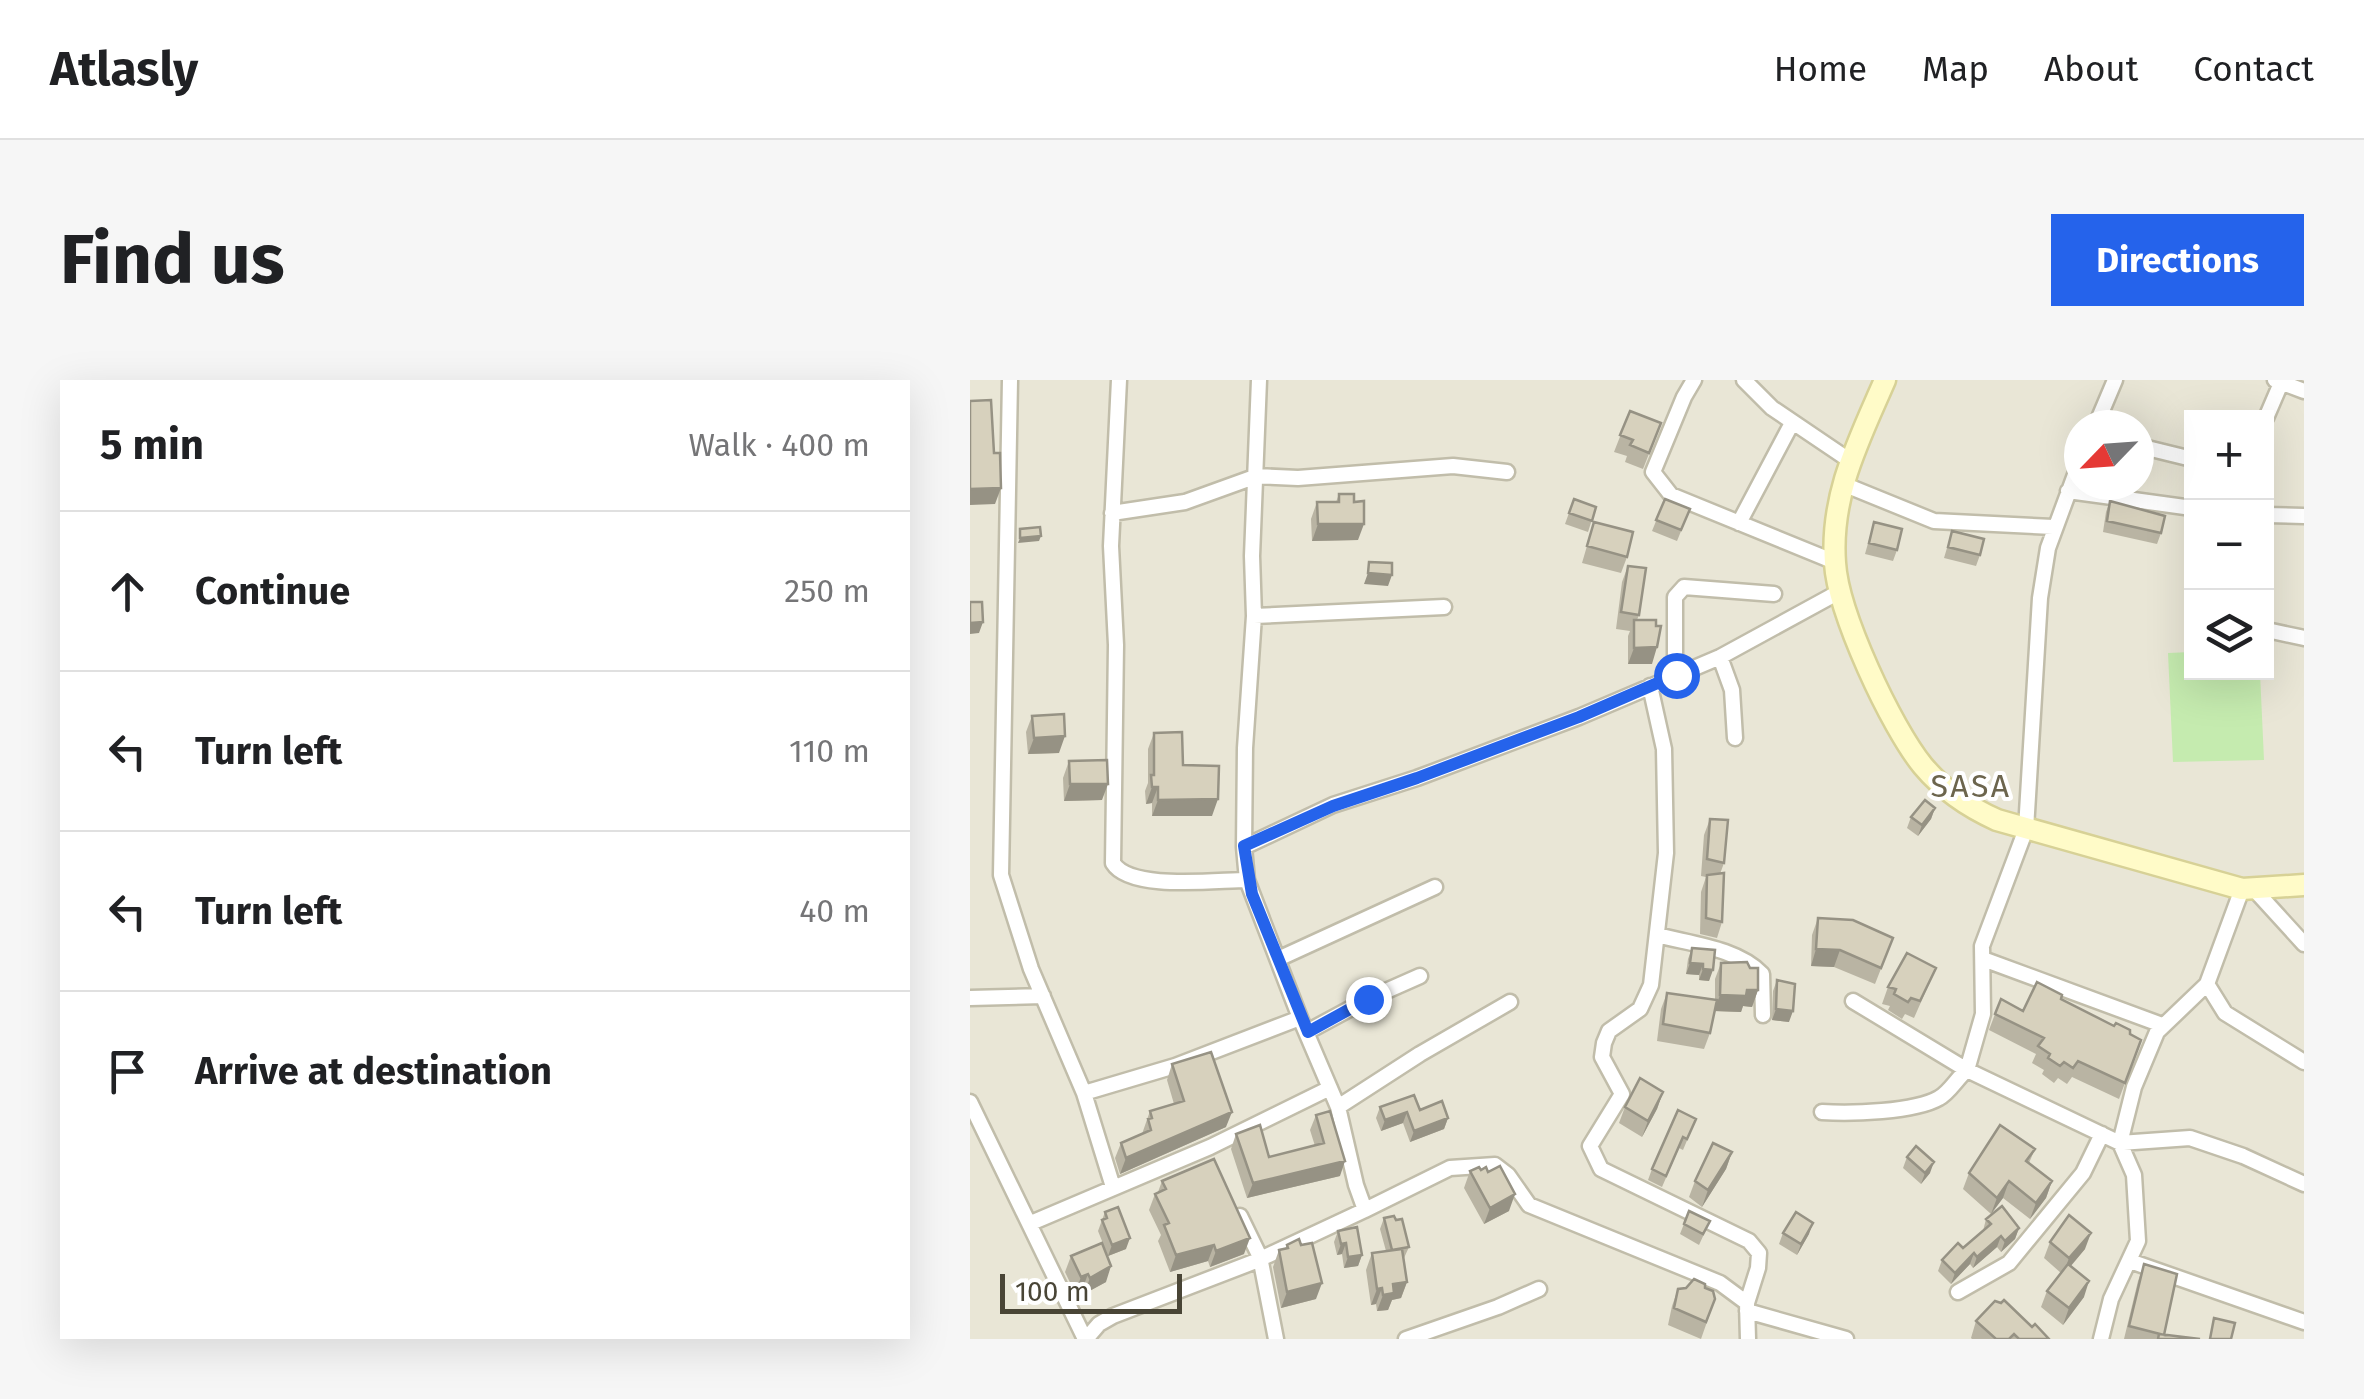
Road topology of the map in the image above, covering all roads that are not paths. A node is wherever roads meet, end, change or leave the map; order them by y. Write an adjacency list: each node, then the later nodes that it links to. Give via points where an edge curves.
1 (1010, 380): 50 (street, via 1001,874)
2 (1119, 380): 22 (street)
3 (1259, 380): 17 (street)
4 (1694, 380): 25 (street, via 1653,472 1670,494)
5 (1744, 380): 12 (street)
6 (1885, 380): 15 (street)
7 (2115, 380): 10 (street)
8 (2278, 382): 9 (street); 11 (street)
9 (2304, 391)
10 (2102, 410)
11 (2269, 410)
12 (1792, 423): 15 (street); 25 (street)
13 (2154, 449): 14 (street)
14 (2184, 456)
15 (1849, 460): 18 (street)
16 (1507, 472): 17 (street, via 1454,466)
17 (1257, 476): 22 (street, via 1185,502); 31 (street)
18 (1843, 484): 26 (street, via 1934,521); 27 (street)
19 (2065, 500): 26 (street)
20 (2130, 500): 21 (street)
21 (2184, 507)
22 (1112, 513): 40 (street, via 1113,863 1141,880)
23 (2274, 514): 24 (street)
24 (2304, 516)
25 (1739, 523): 27 (street)
26 (2053, 528): 38 (street, via 2040,598)
27 (1834, 562): 28 (street)
28 (1839, 592): 34 (street); 38 (street, via 1903,737 1926,769 1966,806)
29 (1774, 594): 35 (street, via 1684,587 1675,597)
30 (1444, 607): 31 (street)
31 (1254, 616): 39 (street)
32 (2274, 632): 33 (street)
33 (2304, 638)
34 (1720, 658): 35 (street); 37 (street, via 1732,690)
35 (1676, 675): 36 (street)
36 (1650, 686): 39 (street); 44 (street, via 1667,780)
37 (1735, 738)
38 (2026, 829): 43 (street); 47 (street, via 1982,946)
39 (1244, 846): 40 (street)
40 (1248, 880): 46 (street)
41 (2304, 884): 43 (street)
42 (1435, 887): 46 (street)
43 (2247, 888): 45 (street); 49 (street)
44 (1657, 935): 54 (street, via 1753,964 1762,974); 76 (street, via 1645,1000 1604,1043 1602,1057 1622,1094 1590,1146 1601,1169 1748,1241 1759,1253)
45 (2304, 944)
46 (1278, 959): 55 (street)
47 (1983, 959): 56 (street); 59 (street, via 1982,1014)
48 (1420, 976): 57 (street)
49 (2208, 984): 56 (street); 58 (street, via 2225,1014)
50 (1043, 996): 51 (street); 61 (street)
51 (970, 998)
52 (1853, 1001): 59 (street)
53 (1510, 1002): 63 (street)
54 (1764, 1015)
55 (1300, 1018): 57 (street); 61 (street)
56 (2162, 1025): 66 (street, via 2134,1087)
57 (1308, 1032): 60 (street)
58 (2304, 1062)
59 (1967, 1070): 64 (street, via 1932,1101 1876,1112); 65 (street)
60 (1330, 1088): 63 (street); 68 (street, via 1210,1152)
61 (1084, 1093): 68 (street)
62 (970, 1102): 71 (street)
63 (1338, 1106): 70 (street)
64 (1822, 1112)
65 (2102, 1134): 66 (street); 75 (street, via 2083,1173 2009,1263)
66 (2120, 1143): 67 (street, via 2190,1138); 73 (street, via 2134,1175 2139,1222)
67 (2304, 1184)
68 (1113, 1187): 71 (street)
69 (1236, 1207): 72 (street)
70 (1365, 1210): 72 (street); 76 (street, via 1450,1168 1494,1165 1529,1205 1720,1283)
71 (1031, 1223): 78 (street)
72 (1260, 1257): 78 (street, via 1113,1316); 79 (street)
73 (2130, 1261): 77 (street); 83 (street)
74 (1539, 1289): 80 (street)
75 (1958, 1292)
76 (1747, 1307): 81 (street); 82 (street)
77 (2304, 1322)
78 (1086, 1339)
79 (1276, 1339)
80 (1406, 1339)
81 (1748, 1339)
82 (1846, 1339)
83 (2101, 1339)

